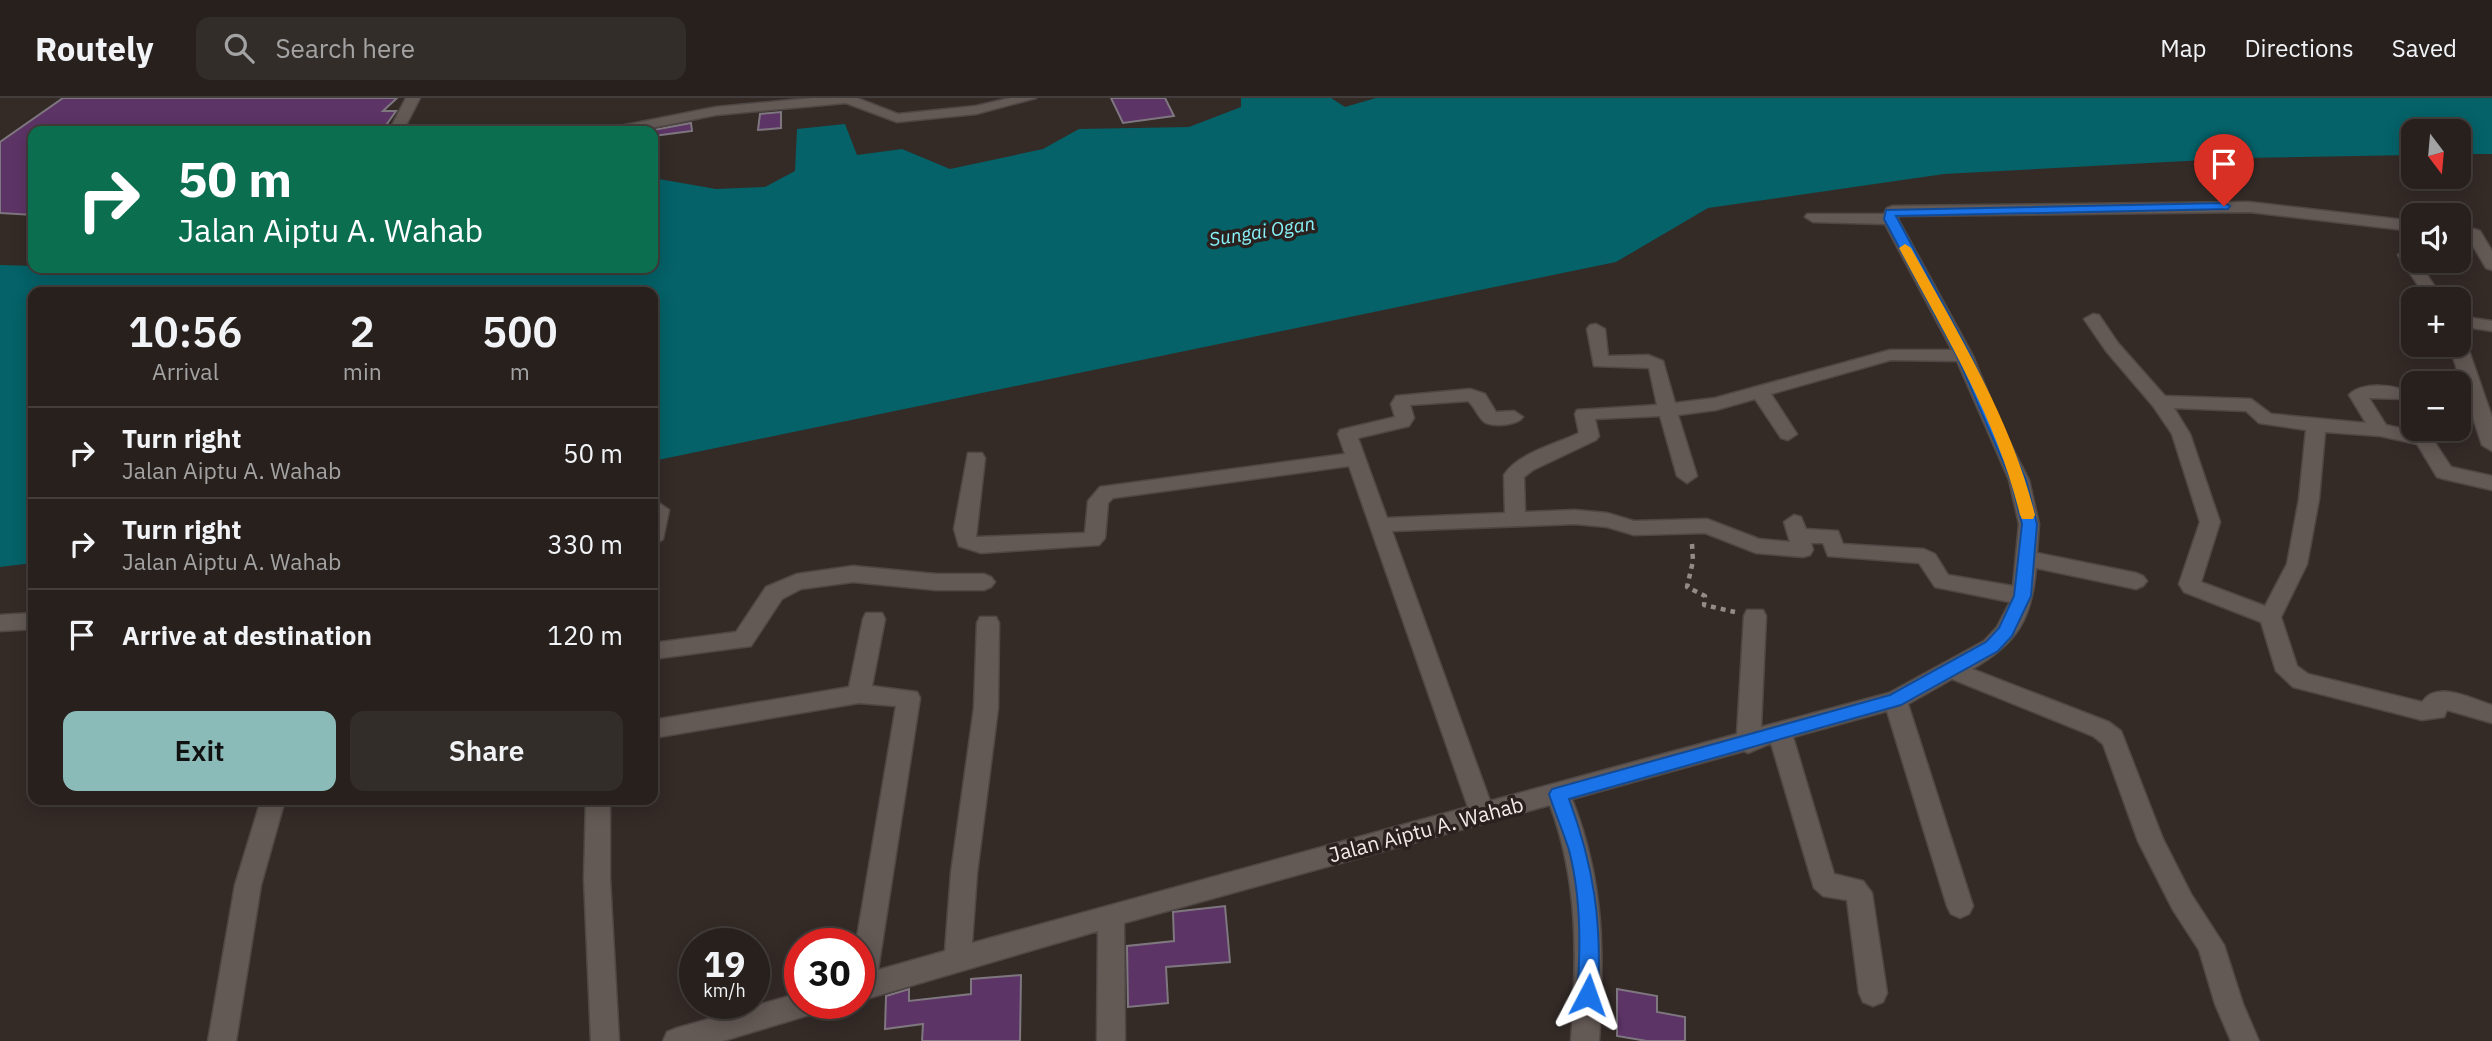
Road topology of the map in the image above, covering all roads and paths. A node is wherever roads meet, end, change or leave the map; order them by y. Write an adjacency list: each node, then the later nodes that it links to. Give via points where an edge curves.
1 (413, 98): 4 (street)
2 (1028, 98): 3 (street, via 976,110 897,118)
3 (842, 99): 5 (street, via 716,111)
4 (399, 126)
5 (640, 126)
6 (1813, 217): 7 (street)
7 (1890, 219): 8 (street, via 1898,210 2224,206); 17 (street, Jalan Aiptu A. Wahab)
8 (2401, 225)
9 (2471, 234): 10 (street)
10 (2492, 236)
11 (2471, 239): 12 (street)
12 (2492, 265)
13 (2093, 319): 21 (street)
14 (2471, 323): 15 (street)
15 (2492, 326)
16 (1596, 329): 22 (street, via 1600,362 1648,360 1657,365)
17 (1964, 356): 19 (street, via 1890,355); 37 (street, Jalan Aiptu A. Wahab, via 2019,480 2029,524)
18 (2462, 357): 27 (street)
19 (1760, 392): 22 (street); 26 (street)
20 (2401, 395): 25 (street, via 2358,395)
21 (2160, 402): 24 (street, via 2252,405 2266,419); 42 (street, via 2181,434 2210,522 2190,584)
22 (1669, 410): 30 (street); 34 (street, via 1583,415 1589,436 1514,475)
23 (1514, 417): 29 (street, via 1490,418 1478,398 1470,396 1403,400 1402,422 1347,434)
24 (2316, 425): 25 (street); 42 (street, via 2297,564)
25 (2380, 430): 31 (street, via 2423,439 2444,472)
26 (1788, 434)
27 (2492, 445)
28 (975, 458): 29 (street, via 964,529 966,541 981,546 1092,540 1098,501 1107,492)
29 (1356, 460): 35 (street)
30 (1688, 476)
31 (2492, 483)
32 (659, 510): 33 (street)
33 (658, 515)
34 (1516, 518): 35 (street); 36 (street, via 1575,517 1634,528)
35 (1377, 525): 58 (street)
36 (1683, 528): 40 (street, via 1707,526 1756,546 1803,550 1796,529 1828,528 1835,551 1924,556 1942,582); 41 (path, via 1694,548 1687,587 1705,596 1704,605)
37 (2028, 559): 38 (street); 40 (street, Jalan Aiptu A. Wahab)
38 (2136, 581)
39 (984, 582): 47 (street, via 853,574 797,582 774,593 743,640)
40 (2022, 596): 48 (street, Jalan Aiptu A. Wahab, via 2006,632 1992,647)
41 (1755, 616): 54 (street)
42 (2270, 617): 51 (street, via 2287,671 2301,681 2421,711 2436,710 2439,698)
43 (874, 619): 49 (street)
44 (28, 621): 45 (street)
45 (0, 623)
46 (988, 623): 62 (street, via 986,708 964,873)
47 (658, 650)
48 (1949, 669): 50 (street, Jalan Aiptu A. Wahab); 71 (street, via 2101,729 2113,738 2151,841 2182,902 2211,945)
49 (859, 694): 52 (street); 61 (street, via 909,698 910,709)
50 (1895, 700): 53 (street, Jalan Aiptu A. Wahab); 59 (street)
51 (2492, 714)
52 (658, 728)
53 (1780, 733): 54 (street, Jalan Aiptu A. Wahab); 64 (street, via 1823,880 1832,888 1858,893)
54 (1748, 743): 55 (street, Jalan Aiptu A. Wahab)
55 (1558, 794): 58 (street, Jalan Aiptu A. Wahab); 70 (street, via 1579,852 1586,900 1591,950)
56 (272, 805): 66 (street, via 248,885)
57 (598, 805): 67 (street)
58 (1483, 814): 60 (street, Jalan Aiptu A. Wahab)
59 (1960, 906)
60 (1111, 915): 62 (street, Jalan Aiptu A. Wahab); 69 (street)
61 (871, 928)
62 (958, 959): 63 (street, Jalan Aiptu A. Wahab)
63 (875, 984)
64 (1873, 993)
65 (784, 1010): 68 (street)
66 (222, 1041)
67 (605, 1041)
68 (677, 1041)
69 (1111, 1041)
70 (1585, 1041)
71 (2245, 1041)

